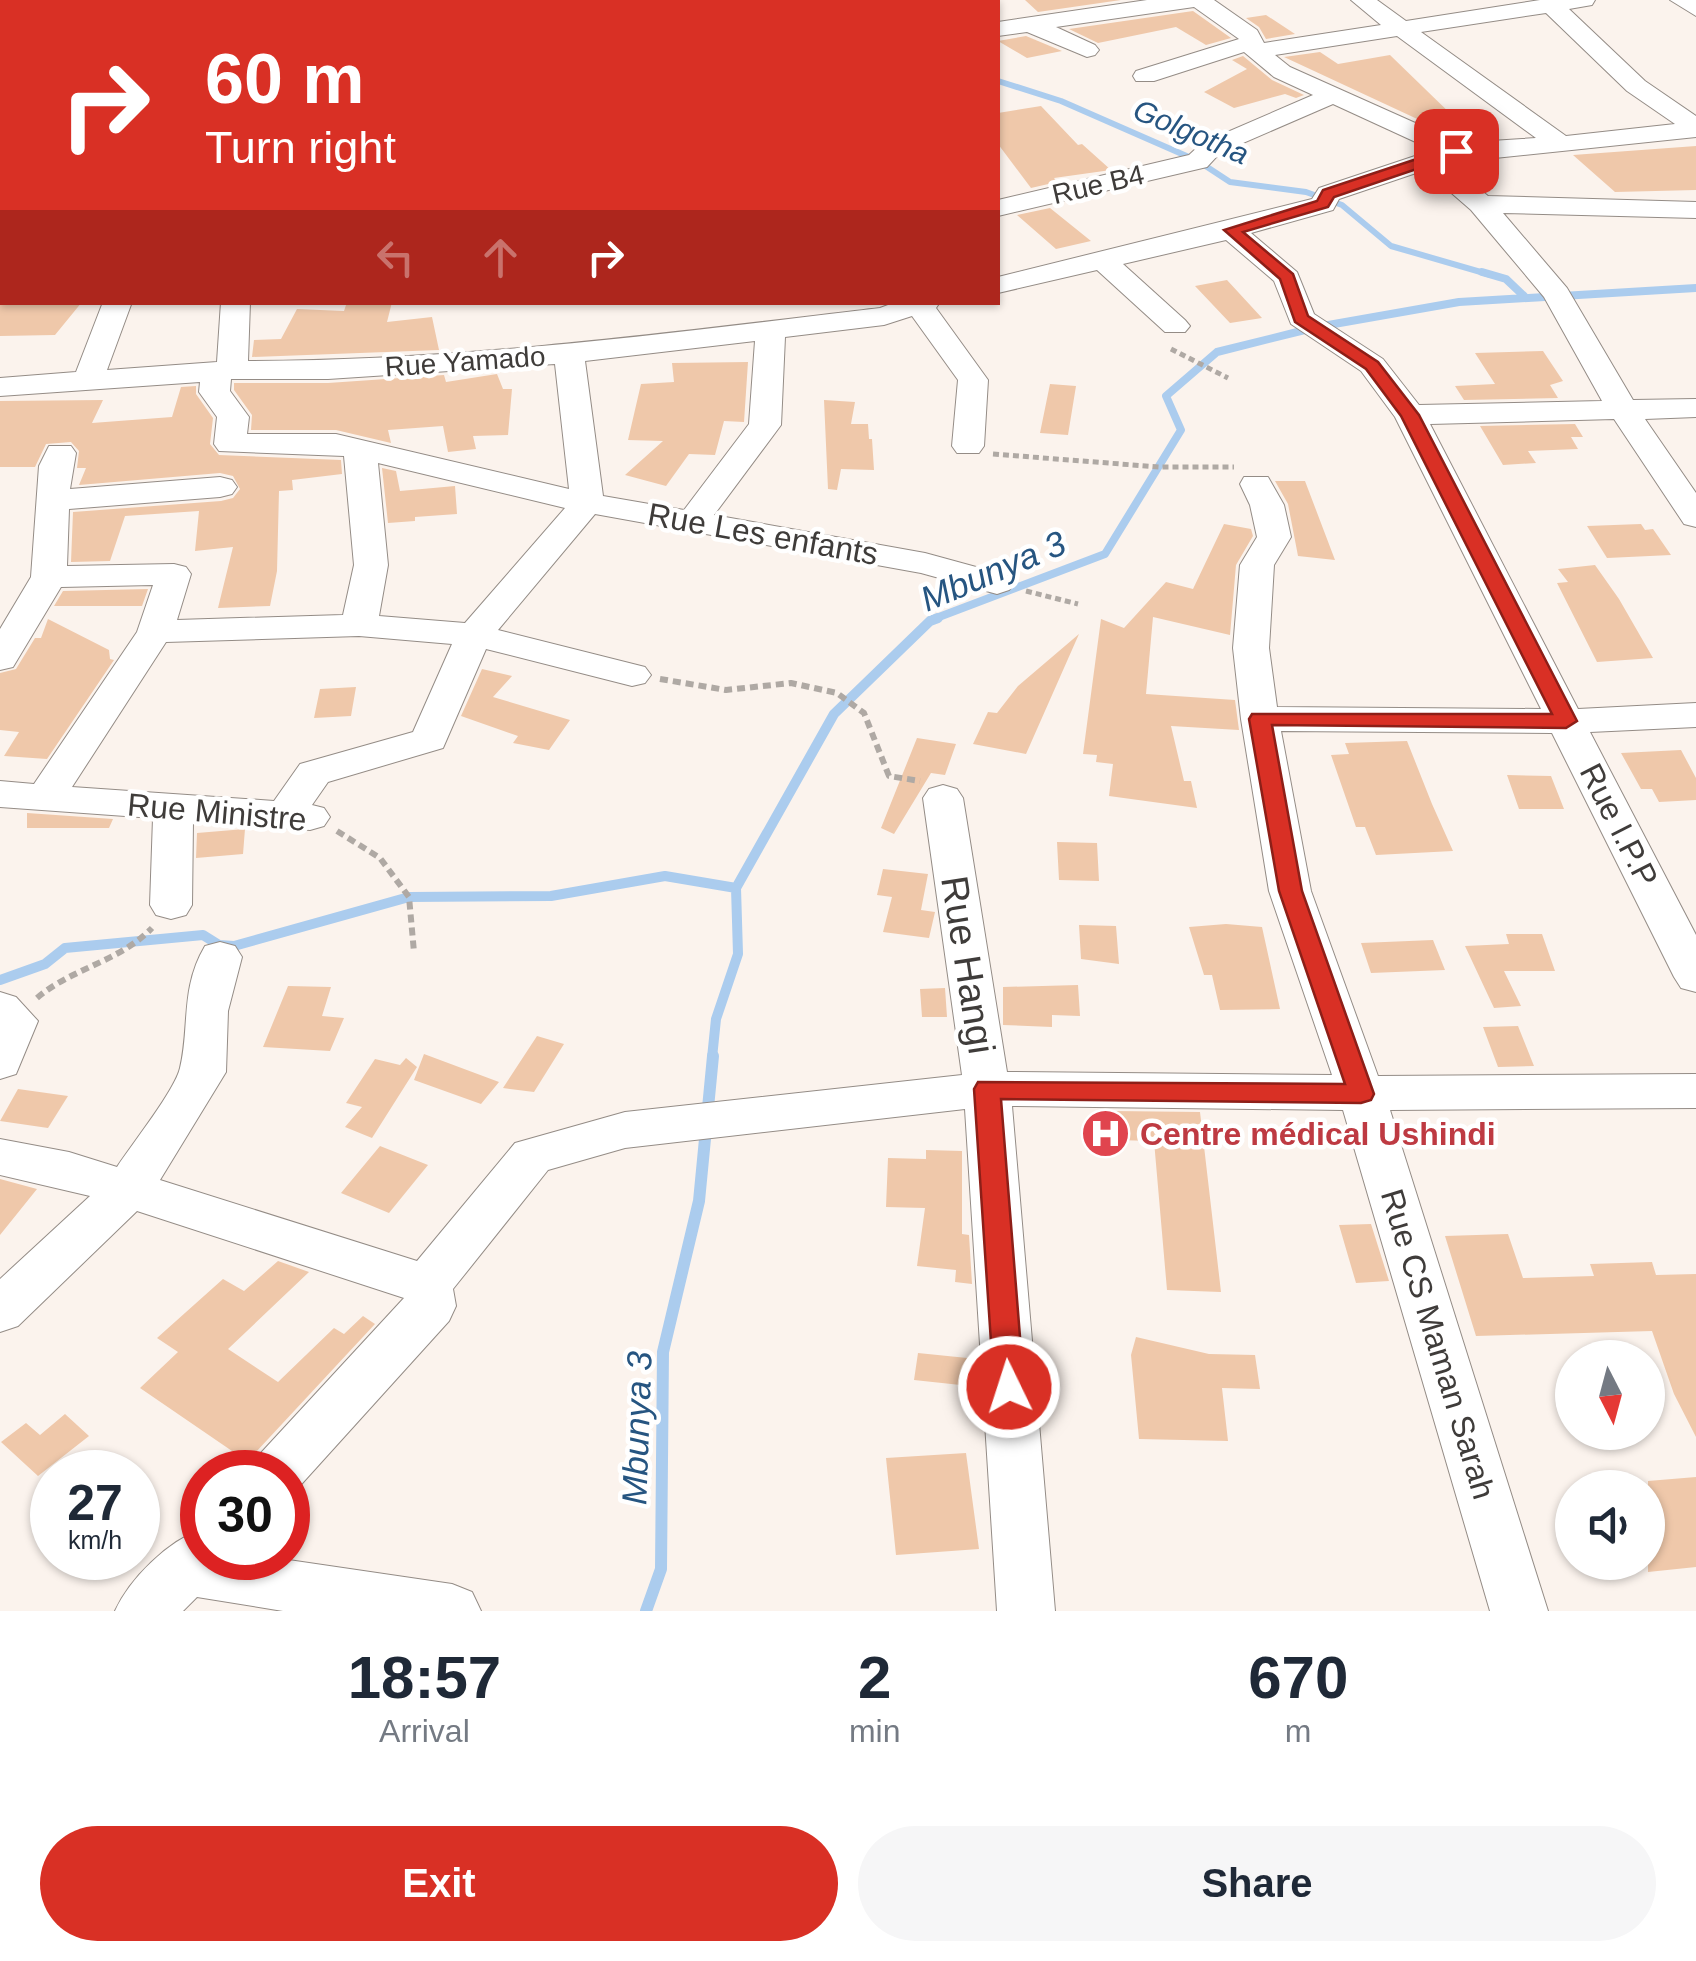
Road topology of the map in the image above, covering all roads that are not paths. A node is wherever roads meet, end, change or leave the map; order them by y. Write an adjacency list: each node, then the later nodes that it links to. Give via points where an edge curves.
1 (1196, 0): 7 (street); 10 (street, via 1250,35)
2 (1362, 0): 8 (street)
3 (1584, 0): 5 (street)
4 (1680, 0): 6 (street)
5 (1533, 4): 8 (street); 14 (street)
6 (1696, 9)
7 (1030, 24): 9 (street); 11 (street)
8 (1404, 28): 10 (street); 15 (street)
9 (1000, 29)
10 (1253, 47): 12 (street); 13 (street, via 1282,72)
11 (1086, 50)
12 (1145, 76)
13 (1332, 96): 16 (street); 19 (street, Rue B4, via 1211,148 1198,161)
14 (1696, 128): 15 (street)
15 (1561, 144): 16 (street)
16 (1456, 151): 17 (street)
17 (1426, 158): 18 (street); 21 (street)
18 (1480, 204): 20 (street); 36 (street, via 1557,294)
19 (1000, 208)
20 (1683, 210): 22 (street, via 1685,228)
21 (1232, 230): 23 (street); 37 (street, Rue I.P.P, via 1287,278 1301,318 1372,366)
22 (1696, 234)
23 (1103, 261): 24 (street); 29 (street)
24 (1000, 285)
25 (117, 305): 33 (street)
26 (235, 305): 32 (street)
27 (919, 305): 30 (street, Rue Yamado, via 884,316)
28 (923, 305): 38 (street, via 973,380)
29 (1175, 326)
30 (770, 330): 31 (street, Rue Yamado); 46 (street, via 765,424)
31 (569, 354): 32 (street, Rue Yamado); 44 (street)
32 (224, 371): 33 (street, Rue Yamado); 39 (street, Rue Les enfants, via 214,392 233,417 230,444)
33 (88, 380): 34 (street, Rue Yamado)
34 (0, 387)
35 (1696, 408): 36 (street)
36 (1623, 410): 37 (street); 45 (street)
37 (1410, 415): 56 (street, Rue I.P.P)
38 (968, 446)
39 (360, 448): 44 (street, Rue Les enfants); 49 (street, via 370,565)
40 (60, 453): 43 (street)
41 (1256, 484): 55 (street, Rue CS Maman Sarah, via 1274,537 1257,565 1252,648)
42 (220, 487): 43 (street)
43 (53, 500): 47 (street)
44 (588, 503): 46 (street, Rue Les enfants); 51 (street)
45 (1696, 517)
46 (692, 522): 48 (street, Rue Les enfants)
47 (48, 577): 50 (street, via 174,574); 52 (street)
48 (997, 582)
49 (359, 625): 50 (street); 51 (street)
50 (155, 632): 58 (street)
51 (474, 634): 53 (street); 60 (street, Rue Ministre, via 429,740 314,773 300,816)
52 (0, 658)
53 (632, 674)
54 (1696, 715): 56 (street)
55 (1260, 719): 56 (street); 66 (street, Rue CS Maman Sarah, via 1290,891)
56 (1566, 721): 63 (street, Rue I.P.P)
57 (0, 794): 58 (street, Rue Ministre)
58 (45, 798): 60 (street, Rue Ministre)
59 (943, 798): 64 (street, Rue Hangi)
60 (173, 807): 61 (street)
61 (170, 905)
62 (220, 958): 68 (street, via 206,1011 203,1072)
63 (1696, 977)
64 (987, 1089): 66 (street); 69 (street, via 625,1130 532,1156); 76 (street, Rue Hangi)
65 (1696, 1091): 66 (street)
66 (1361, 1094): 77 (street, Rue CS Maman Sarah)
67 (0, 1157): 68 (street)
68 (128, 1190): 69 (street); 70 (street)
69 (427, 1285): 71 (street, via 432,1306)
70 (0, 1311)
71 (298, 1450)
72 (180, 1576): 74 (street)
73 (289, 1580): 75 (street)
74 (144, 1611)
75 (452, 1611)
76 (1026, 1611)
77 (1519, 1611)

